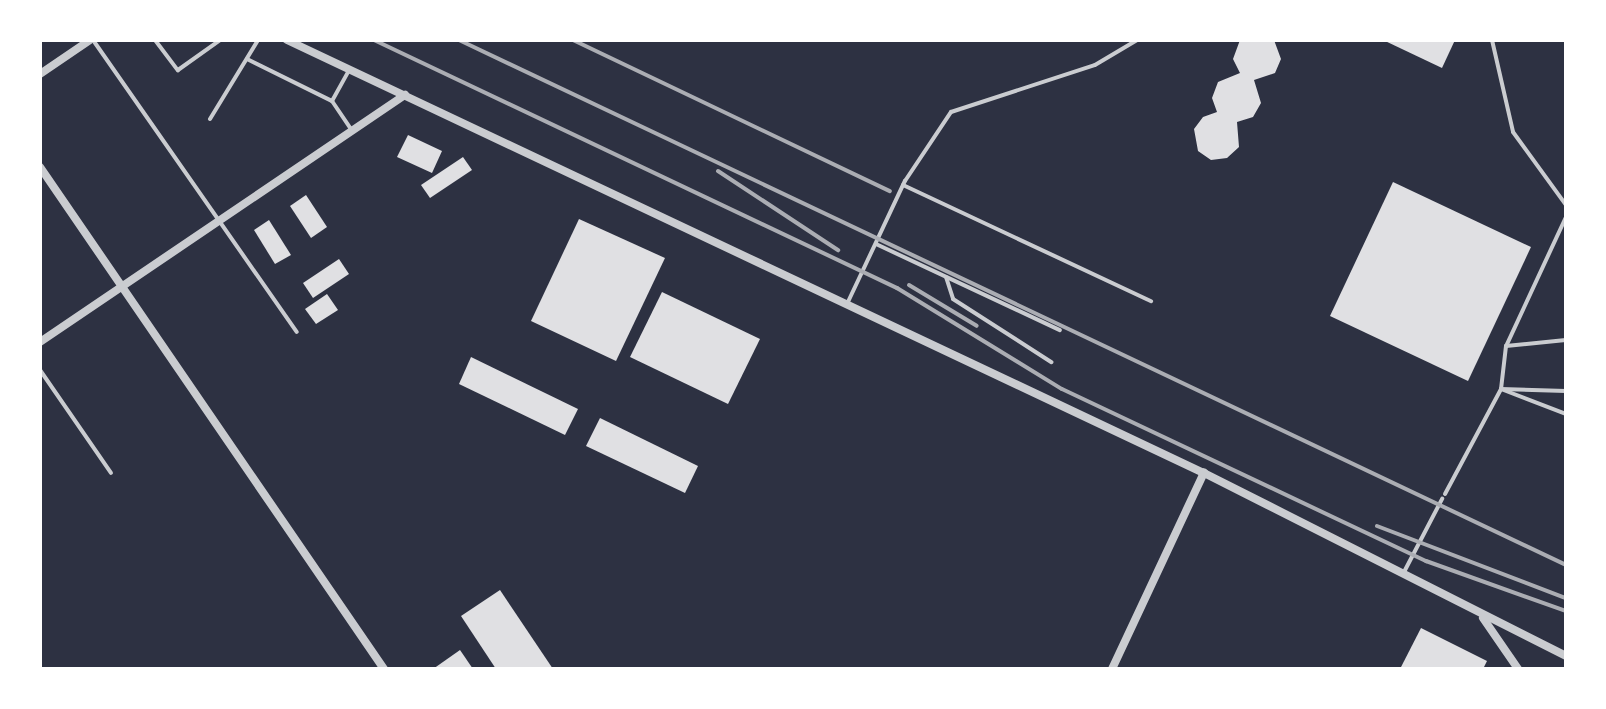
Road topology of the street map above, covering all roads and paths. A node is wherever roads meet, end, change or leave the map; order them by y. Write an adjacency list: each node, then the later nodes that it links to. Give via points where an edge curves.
1 (92, 40): 10 (street); 19 (lane)
2 (155, 40): 3 (lane, via 178,70)
3 (220, 40)
4 (258, 40): 8 (lane)
5 (287, 40): 9 (street)
6 (1137, 40): 16 (lane, via 1095,65 951,112)
7 (1492, 40): 17 (lane, via 1513,132)
8 (247, 59): 12 (lane); 13 (lane)
9 (349, 69): 11 (street); 12 (lane)
10 (40, 74)
11 (405, 95): 14 (street); 24 (street)
12 (332, 101): 14 (lane)
13 (210, 119)
14 (352, 131): 19 (street)
15 (40, 167): 22 (street)
16 (903, 185): 20 (lane); 23 (lane)
17 (1566, 205)
18 (1566, 217): 29 (lane)
19 (217, 223): 22 (street); 26 (lane)
20 (876, 244): 21 (lane); 24 (lane)
21 (946, 277): 25 (lane); 30 (lane, via 953,299)
22 (122, 287): 28 (street); 40 (street)
23 (1151, 301)
24 (847, 304): 36 (street)
25 (1060, 330)
26 (297, 332)
27 (1566, 340): 29 (lane)
28 (40, 342)
29 (1506, 346): 32 (lane)
30 (1051, 362)
31 (40, 370): 35 (lane)
32 (1501, 389): 33 (lane); 34 (lane); 37 (lane)
33 (1566, 391)
34 (1566, 414)
35 (111, 473)
36 (1204, 473): 37 (street); 41 (street)
37 (1402, 576): 38 (street)
38 (1482, 617): 39 (street); 42 (street)
39 (1566, 656)
40 (384, 669)
41 (1112, 669)
42 (1518, 669)

